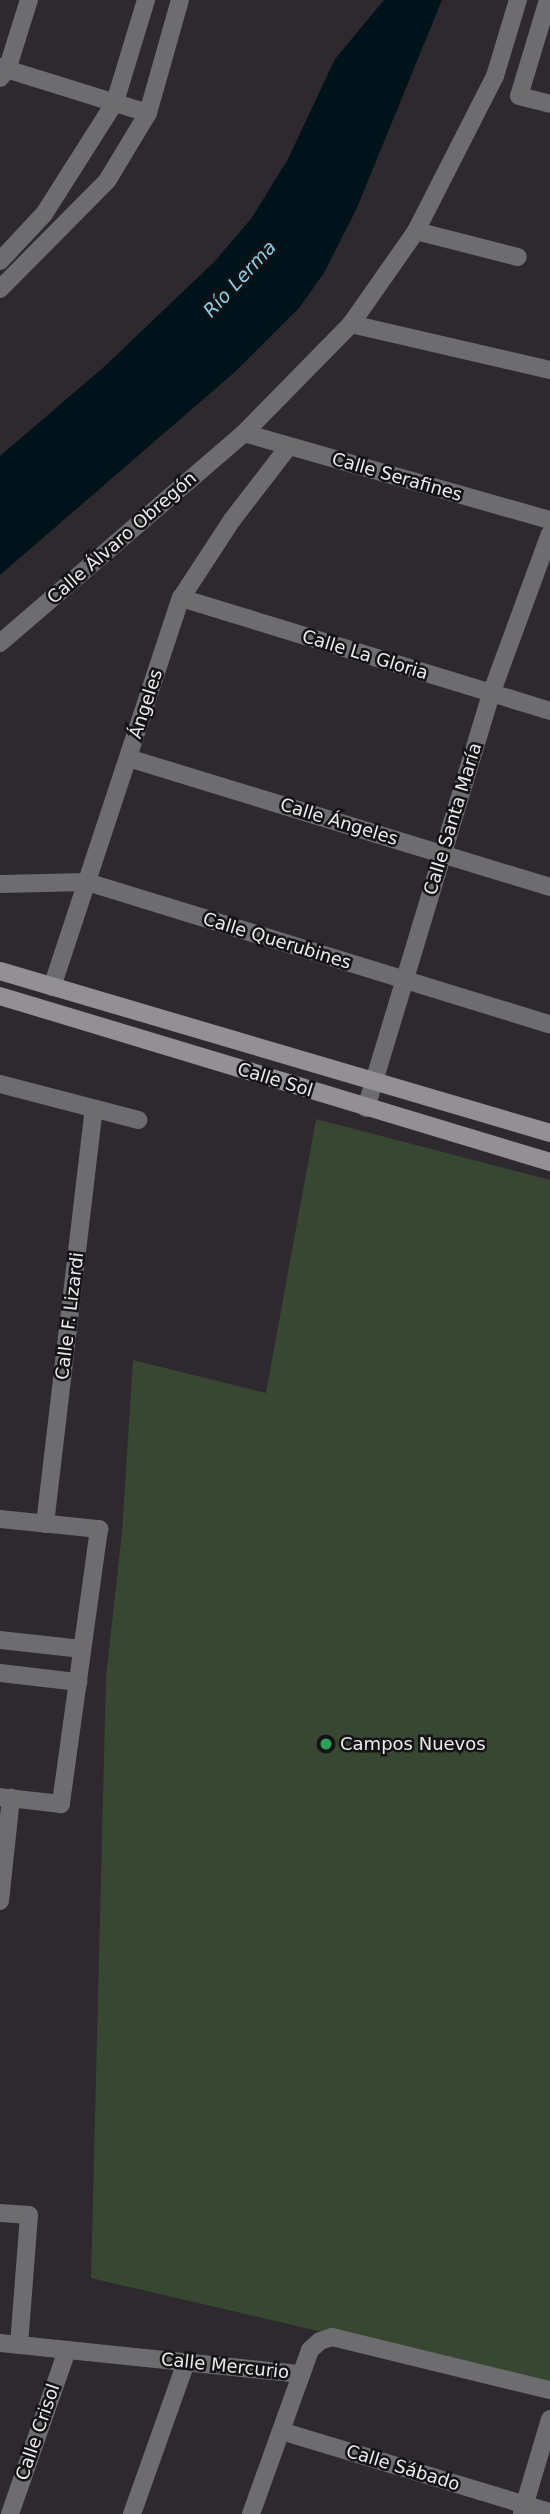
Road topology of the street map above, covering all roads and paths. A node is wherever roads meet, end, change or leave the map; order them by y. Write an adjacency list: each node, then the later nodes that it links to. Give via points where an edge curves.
1 (29, 0): 6 (street)
2 (146, 0): 7 (street)
3 (180, 0): 9 (street)
4 (518, 0): 10 (street, Calle Álvaro Obregón, via 495,76)
5 (548, 0): 8 (street, via 519,96)
6 (3, 71): 7 (street)
7 (115, 102): 9 (street); 12 (street, via 44,214)
8 (550, 104)
9 (148, 113): 13 (street, via 107,181)
10 (416, 231): 11 (street); 14 (street, Calle Álvaro Obregón)
11 (518, 257)
12 (0, 261)
13 (0, 289)
14 (351, 324): 15 (street); 16 (street, Calle Álvaro Obregón)
15 (550, 370)
16 (244, 433): 17 (street, Calle Serafines); 21 (street, Calle Álvaro Obregón)
17 (289, 446): 18 (street, Calle Serafines); 20 (street, Ángeles, via 232,520)
18 (550, 520)
19 (550, 534): 22 (street, Calle Santa María)
20 (181, 598): 22 (street, Calle La Gloria); 24 (street, Ángeles)
21 (0, 643)
22 (491, 694): 23 (street, Calle La Gloria); 25 (street, Calle Santa María)
23 (550, 711)
24 (128, 758): 25 (street, Calle Ángeles); 26 (street, Ángeles)
25 (443, 854): 28 (street, Calle Ángeles); 30 (street, Calle Santa María)
26 (86, 882): 27 (street, Calle Querubines); 30 (street, Calle Querubines); 31 (street, Ángeles)
27 (0, 884)
28 (550, 887)
29 (0, 971): 31 (street, Calle Sol)
30 (404, 981): 33 (street, Calle Querubines); 34 (street, Calle Santa María)
31 (52, 988): 34 (street, Calle Sol)
32 (0, 996): 36 (street, Calle Sol)
33 (550, 1024)
34 (374, 1082): 36 (street, Calle Santa María); 39 (street, Calle Sol)
35 (0, 1084): 37 (street)
36 (366, 1108): 40 (street, Calle Sol)
37 (94, 1109): 38 (street); 42 (street, Calle F. Lizardi)
38 (138, 1120)
39 (550, 1133)
40 (550, 1162)
41 (0, 1519): 42 (street)
42 (45, 1524): 44 (street, via 99,1530)
43 (0, 1640): 44 (street)
44 (82, 1649): 46 (street)
45 (0, 1673): 46 (street)
46 (78, 1682): 47 (street, via 61,1804)
47 (5, 1798): 48 (street)
48 (0, 1901)
49 (0, 2213): 51 (street, via 29,2215)
50 (0, 2343): 51 (street, Calle Mercurio)
51 (19, 2345): 52 (street, Calle Mercurio)
52 (67, 2350): 53 (street, Calle Mercurio); 60 (street, Calle Crisol)
53 (186, 2362): 54 (street, Calle Mercurio); 61 (street)
54 (300, 2374): 55 (street, Calle Mercurio, via 310,2350 332,2337); 57 (street)
55 (550, 2390)
56 (550, 2419): 58 (street)
57 (281, 2431): 58 (street, Calle Sábado); 62 (street)
58 (523, 2509): 59 (street, Calle Sábado)
59 (550, 2512)
60 (10, 2514)
61 (132, 2514)
62 (251, 2514)

